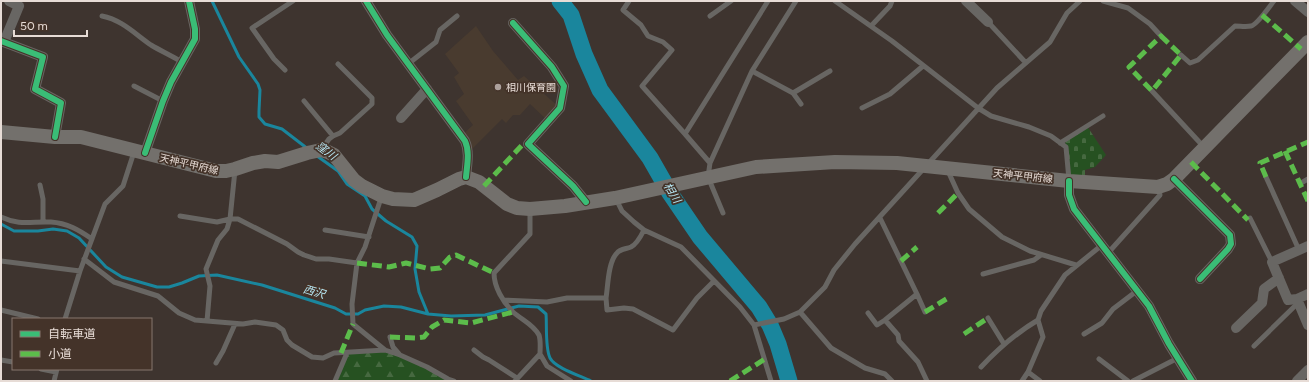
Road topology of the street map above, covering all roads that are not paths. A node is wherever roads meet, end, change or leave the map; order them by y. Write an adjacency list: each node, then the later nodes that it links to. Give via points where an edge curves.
1 (9, 1): 24 (street, via 20,5)
2 (189, 1): 27 (street, via 195,39)
3 (293, 1): 32 (lane, via 252,28 274,60)
4 (366, 1): 30 (street)
5 (629, 1): 47 (lane, via 623,10 641,25 648,36 663,42 672,50 642,86)
6 (731, 1): 19 (lane)
7 (768, 1): 47 (lane)
8 (796, 1): 33 (lane)
9 (835, 1): 22 (lane)
10 (892, 1): 22 (lane)
11 (966, 1): 20 (street)
12 (1103, 1): 23 (lane, via 1128,8)
13 (1274, 1): 26 (lane, via 1252,26 1235,26 1198,60 1190,63)
14 (1295, 1): 16 (street)
15 (1076, 2): 28 (lane, via 1050,42)
16 (1308, 12)
17 (102, 16): 27 (lane, via 121,23)
18 (457, 16): 30 (lane, via 440,30 436,42)
19 (710, 16)
20 (988, 22): 28 (lane)
21 (513, 23): 69 (street, via 552,67 564,86 560,108 528,144 573,186)
22 (871, 26): 31 (lane)
23 (1162, 36)
24 (3, 42): 49 (street, via 43,57 35,88 61,103)
25 (1308, 42): 51 (main road)
26 (1181, 55)
27 (182, 62): 39 (street)
28 (1026, 63): 43 (lane)
29 (338, 64): 48 (lane, via 372,98 372,104 340,133)
30 (408, 64): 36 (street)
31 (923, 66): 42 (lane, via 890,94); 43 (lane)
32 (285, 70)
33 (752, 71): 38 (lane); 54 (lane)
34 (830, 71): 38 (lane)
35 (134, 86): 39 (lane)
36 (426, 89): 45 (street); 58 (street, via 468,146)
37 (1152, 91): 51 (lane)
38 (793, 93): 41 (lane)
39 (162, 101): 53 (street)
40 (304, 101): 48 (lane)
41 (801, 104)
42 (862, 108)
43 (978, 108): 50 (lane, via 991,116 1051,136); 55 (lane)
44 (1103, 116): 50 (lane)
45 (401, 118)
46 (1, 132): 49 (main road, 天神平甲府線)
47 (685, 134): 54 (lane)
48 (333, 136): 52 (lane)
49 (55, 137): 53 (main road, 天神平甲府線, via 81,137)
50 (1060, 143): 63 (lane, via 1066,147)
51 (1205, 148): 61 (main road)
52 (321, 150): 57 (main road, 天神平甲府線, via 278,162 252,163); 68 (main road, via 334,156 354,180)
53 (139, 152): 57 (main road, 天神平甲府線, via 216,171); 81 (lane, via 123,186 105,204)
54 (710, 163): 59 (lane)
55 (927, 166): 56 (main road, 天神平甲府線); 59 (main road, 天神平甲府線, via 835,162 756,167); 74 (lane)
56 (946, 168): 63 (main road, 天神平甲府線); 84 (lane, via 969,209 1002,237)
57 (235, 170): 76 (lane)
58 (466, 177): 68 (main road, via 414,200); 70 (main road, via 479,182 507,204)
59 (708, 177): 67 (main road, 天神平甲府線); 71 (lane)
60 (1266, 177): 82 (lane)
61 (1174, 179): 66 (main road); 93 (street, via 1230,235 1231,244 1228,249)
62 (1308, 179): 64 (lane)
63 (1069, 181): 66 (main road, 天神平甲府線); 83 (street, via 1069,195 1074,209)
64 (1301, 183)
65 (40, 184): 77 (lane)
66 (1158, 187): 83 (lane, via 1160,196)
67 (615, 198): 69 (main road); 79 (lane, via 622,210)
68 (380, 201): 80 (lane)
69 (586, 202): 70 (main road)
70 (530, 209): 100 (lane, via 530,234 494,273 494,279)
71 (723, 213)
72 (180, 216): 76 (lane, via 217,222)
73 (1, 217): 77 (lane, via 22,223)
74 (880, 218): 96 (lane); 102 (lane, via 834,270 825,287)
75 (1250, 218): 87 (lane)
76 (230, 219): 88 (lane, via 238,219 304,255 316,259); 110 (lane, via 206,269 210,286)
77 (43, 222): 81 (lane, via 74,227)
78 (325, 230): 80 (lane)
79 (644, 230): 94 (lane, via 681,247); 98 (lane, via 632,246 621,250 613,259)
80 (369, 237): 88 (lane)
81 (91, 240): 85 (lane)
82 (1304, 248): 87 (street)
83 (1105, 249): 89 (lane); 95 (street)
84 (1041, 255): 89 (lane); 91 (lane, via 1034,260)
85 (85, 257): 90 (lane); 110 (lane, via 114,282 158,296 179,314)
86 (1, 261): 90 (lane)
87 (1272, 262): 92 (street)
88 (357, 263): 119 (lane, via 352,307 353,324)
89 (1076, 265): 109 (lane, via 1041,311)
90 (80, 271): 106 (lane)
91 (983, 274)
92 (1279, 278): 99 (street, via 1288,300); 114 (street, via 1264,289 1262,303)
93 (1200, 280)
94 (714, 281): 98 (lane, via 697,298 673,330 633,310 607,310); 112 (lane)
95 (1138, 290): 115 (lane, via 1113,309 1102,323); 124 (street)
96 (917, 294): 103 (lane); 108 (lane)
97 (1308, 294): 99 (street)
98 (606, 298): 100 (lane)
99 (1298, 300): 113 (street); 118 (lane)
100 (505, 302): 122 (lane, via 533,327 540,337)
101 (1, 310): 105 (lane)
102 (800, 312): 112 (lane, via 784,319); 139 (lane, via 831,348 865,368 884,374)
103 (925, 312)
104 (868, 313): 108 (lane, via 877,325)
105 (34, 318)
106 (65, 318)
107 (988, 318): 117 (lane)
108 (885, 320): 140 (lane, via 918,362)
109 (1038, 320): 117 (lane); 132 (lane, via 1043,337)
110 (207, 321): 111 (lane)
111 (235, 324): 121 (lane, via 255,322 276,325 292,345 312,357 323,358 334,353); 128 (lane)
112 (756, 324): 138 (lane)
113 (1308, 325)
114 (1236, 328)
115 (1084, 334)
116 (390, 337): 123 (lane, via 393,347)
117 (1004, 344): 129 (lane)
118 (1254, 346)
119 (386, 350): 121 (lane); 123 (lane)
120 (474, 350): 133 (lane)
121 (347, 353): 135 (lane)
122 (540, 354): 133 (lane); 137 (lane, via 547,366)
123 (400, 355): 136 (lane)
124 (1178, 358): 144 (lane); 145 (street)
125 (1099, 359): 143 (lane)
126 (1, 360): 127 (lane)
127 (12, 362)
128 (216, 363)
129 (981, 367)
130 (1308, 370): 146 (street)
131 (56, 371): 134 (lane)
132 (1028, 372): 141 (lane); 142 (lane)
133 (516, 380)
134 (54, 381)
135 (335, 381)
136 (454, 381)
137 (571, 381)
138 (771, 381)
139 (892, 381)
140 (927, 381)
141 (1022, 381)
142 (1040, 381)
143 (1128, 381)
144 (1133, 381)
145 (1192, 381)
146 (1297, 381)

